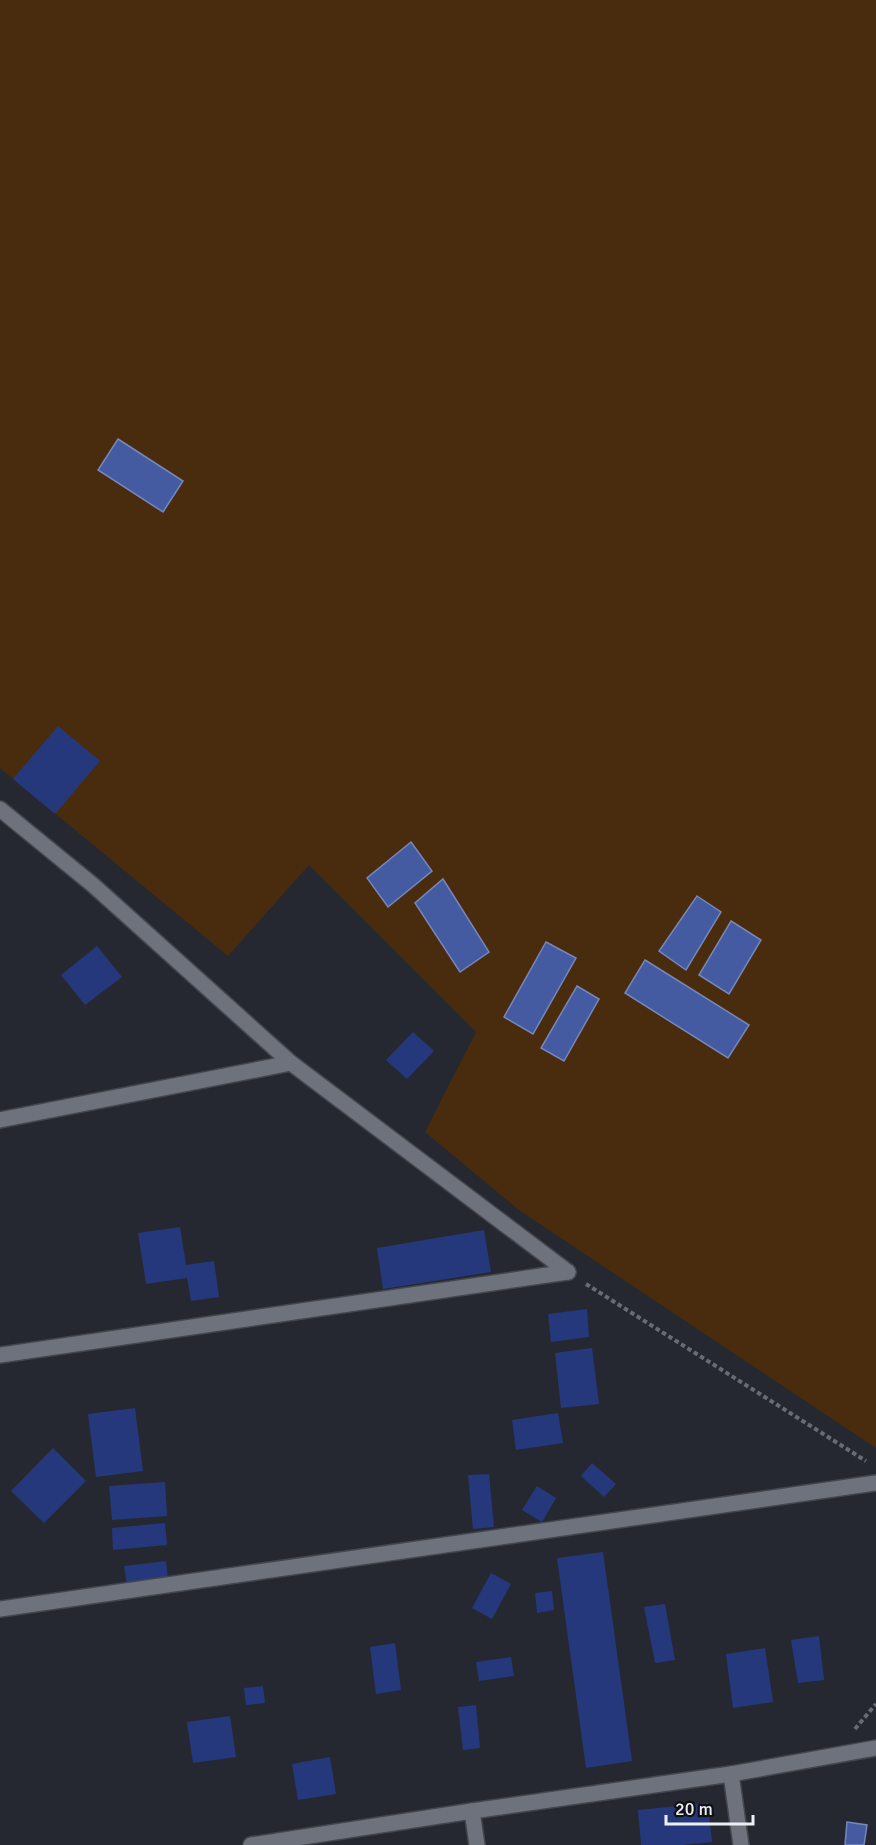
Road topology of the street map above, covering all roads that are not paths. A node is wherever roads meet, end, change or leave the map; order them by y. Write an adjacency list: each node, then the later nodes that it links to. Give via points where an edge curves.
1 (0, 809): 2 (street, via 93,885)
2 (291, 1063): 3 (street); 4 (street, via 568,1272)
3 (0, 1120)
4 (0, 1355)
5 (876, 1483): 6 (street)
6 (0, 1609)
7 (876, 1748): 8 (street)
8 (731, 1774): 9 (street); 12 (street)
9 (472, 1811): 10 (street); 11 (street)
10 (251, 1845)
11 (477, 1845)
12 (741, 1845)

